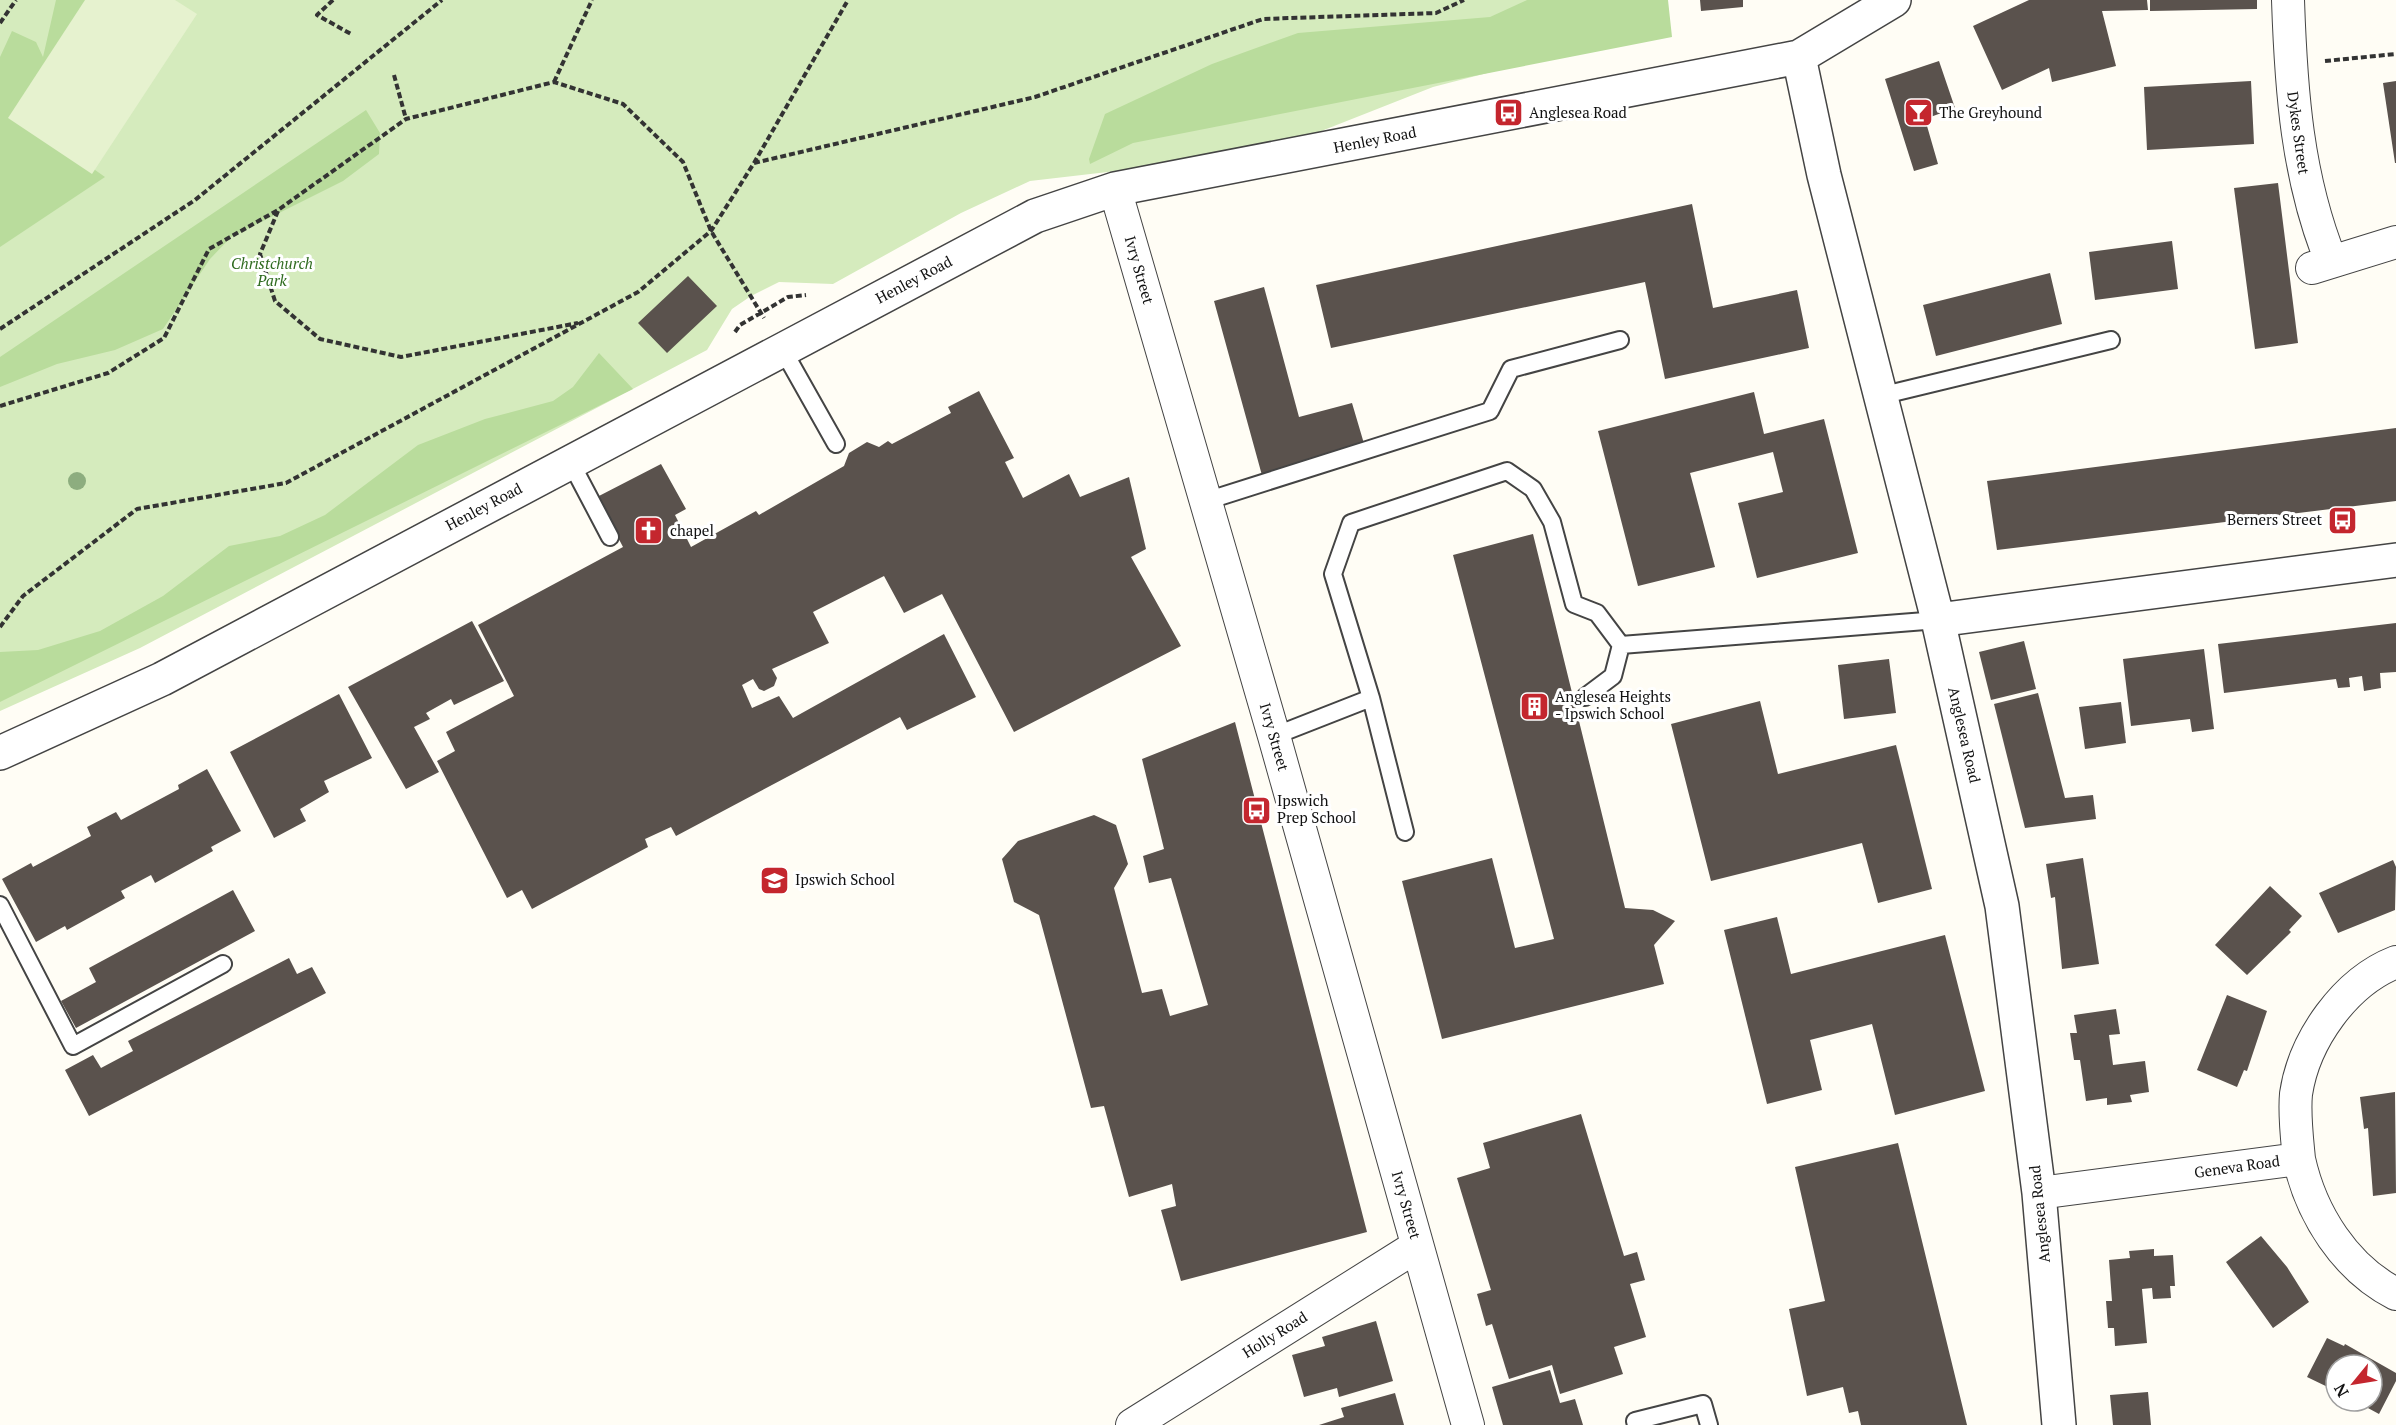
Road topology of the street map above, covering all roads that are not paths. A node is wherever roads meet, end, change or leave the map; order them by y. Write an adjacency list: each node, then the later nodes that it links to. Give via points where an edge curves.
1 (1894, 0): 3 (street, Henley Road)
2 (2288, 0): 5 (street, Dykes Street, via 2292,104 2304,178 2319,232 2322,265)
3 (1799, 57): 4 (street, Henley Road); 9 (street, Anglesea Road, via 1824,175)
4 (1115, 189): 8 (street, Henley Road, via 1035,216); 12 (street, Ivry Street)
5 (2396, 242)
6 (1620, 340): 12 (lane, via 1510,369 1490,411)
7 (2111, 340): 9 (lane)
8 (783, 350): 10 (lane); 11 (street, Henley Road)
9 (1880, 396): 15 (street, Anglesea Road)
10 (836, 444)
11 (570, 461): 13 (lane); 20 (street, Henley Road, via 162,679)
12 (1206, 501): 19 (street, Ivry Street)
13 (610, 537)
14 (2396, 560): 15 (street)
15 (1938, 620): 16 (lane); 26 (street, Anglesea Road, via 2002,906)
16 (1621, 645): 17 (lane, via 1613,676); 18 (lane, via 1597,613 1574,604 1552,522 1533,489 1508,471 1352,523 1333,574)
17 (1585, 697)
18 (1371, 698): 19 (lane); 21 (lane)
19 (1274, 736): 27 (street, Ivry Street)
20 (0, 753)
21 (1405, 832)
22 (0, 905): 24 (lane, via 73,1046)
23 (2396, 962): 25 (street, via 2360,983 2341,1003 2323,1026 2309,1054 2296,1093)
24 (224, 964)
25 (2299, 1159): 26 (street, Geneva Road); 28 (street, Geneva Road, via 2315,1209 2332,1237 2367,1275)
26 (2039, 1193): 33 (street, Anglesea Road)
27 (1417, 1246): 29 (street, Holly Road); 30 (street, Ivry Street)
28 (2396, 1294)
29 (1132, 1425)
30 (1468, 1425)
31 (1635, 1425): 32 (lane, via 1635,1420 1703,1404)
32 (1709, 1425)
33 (2059, 1425)

